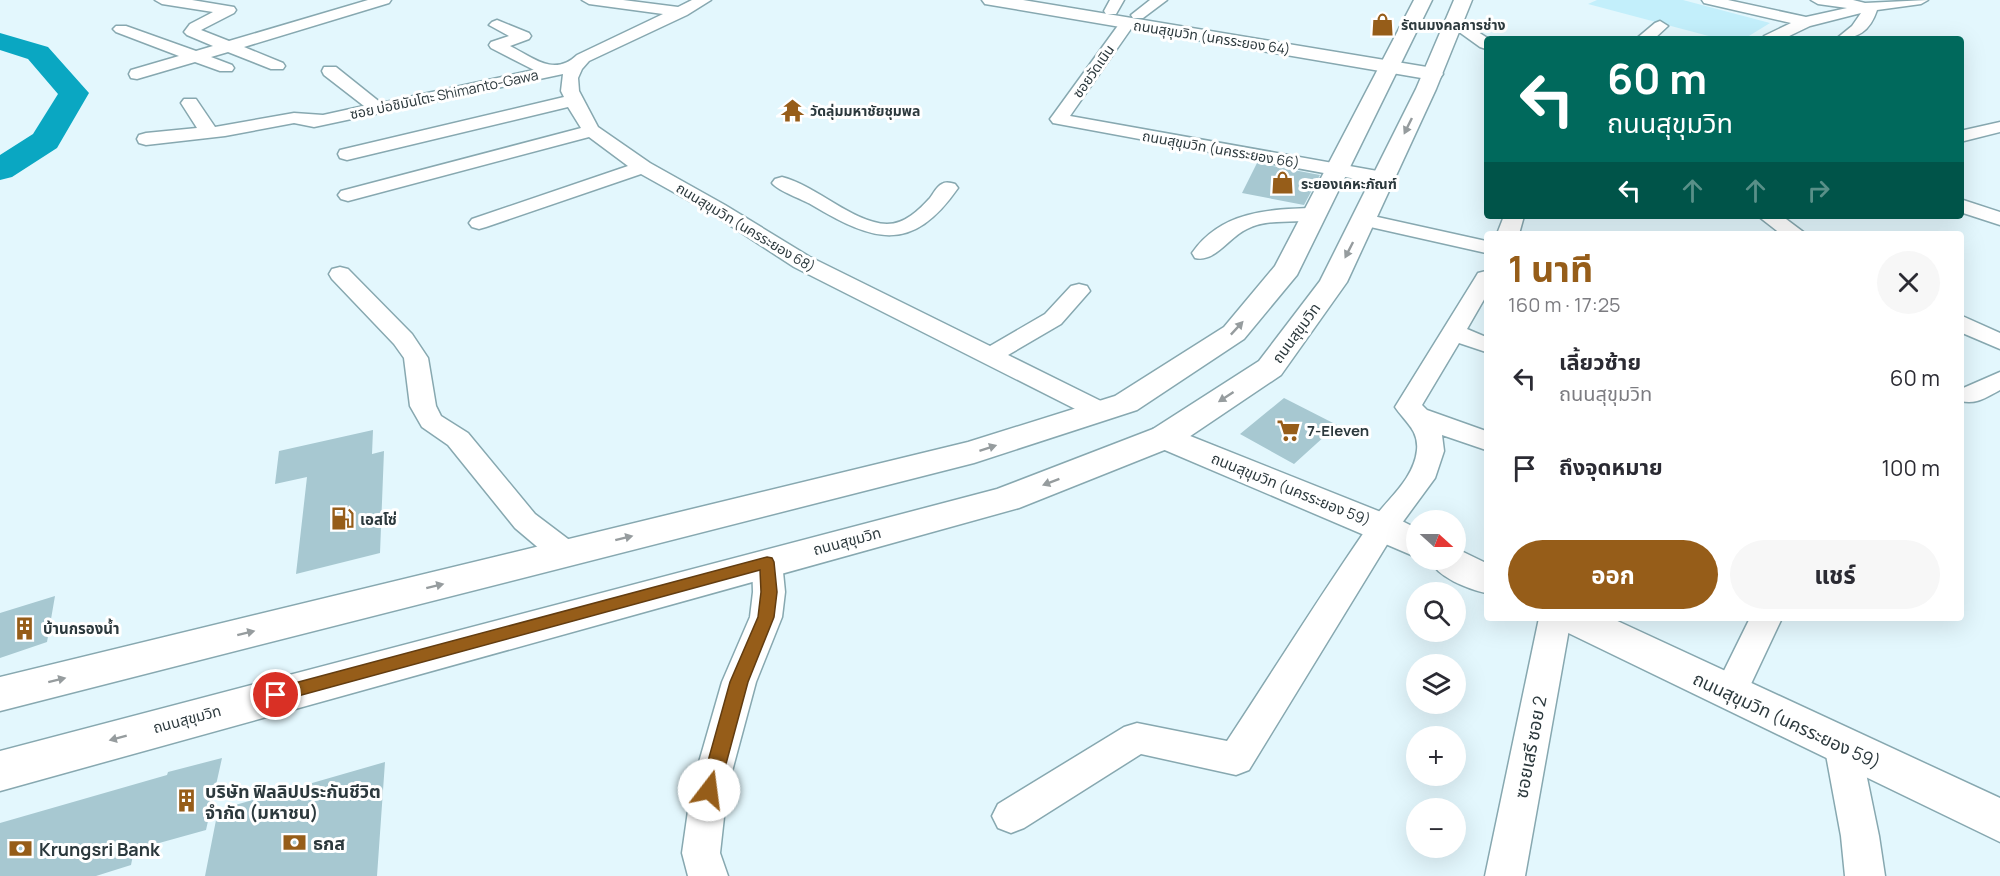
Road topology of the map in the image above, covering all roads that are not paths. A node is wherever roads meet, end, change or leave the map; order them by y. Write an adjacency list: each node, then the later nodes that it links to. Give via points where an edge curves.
1 (162, 0): 28 (street, via 234,7 192,32)
2 (384, 0): 28 (street)
3 (589, 0): 17 (street)
4 (704, 0): 17 (street)
5 (991, 0): 18 (main road, ถนนสุขุมวิท (นครระยอง 64))
6 (1047, 0): 14 (main road, ถนนสุขุมวิท (นครระยอง 64))
7 (1160, 0): 18 (street)
8 (1422, 0): 30 (main road)
9 (1463, 0): 19 (main road, ถนนสุขุมวิท)
10 (1709, 0): 16 (street)
11 (1767, 0): 16 (street)
12 (1818, 0): 15 (street)
13 (1921, 0): 15 (street)
14 (1114, 5): 18 (main road, ถนนสุขุมวิท (นครระยอง 64))
15 (1865, 8): 20 (street); 26 (street, via 1870,10)
16 (1755, 10): 20 (street)
17 (682, 12): 32 (street, via 583,58)
18 (1132, 19): 30 (main road, ถนนสุขุมวิท (นครระยอง 64)); 41 (street, ซอยวัดเนิน)
19 (1454, 21): 27 (street); 34 (main road, ถนนสุขุมวิท)
20 (1806, 22): 25 (street)
21 (497, 25): 36 (street, via 523,36 497,45)
22 (1660, 26): 24 (street)
23 (121, 29): 29 (street)
24 (1648, 36)
25 (1776, 36)
26 (1848, 36)
27 (1484, 43)
28 (231, 46): 29 (street); 31 (street)
29 (193, 57): 33 (street); 37 (street)
30 (1392, 61): 34 (main road, ถนนสุขุมวิท (นครระยอง 64)); 49 (main road)
31 (277, 66)
32 (574, 67): 36 (street, ซอย บ่อชิมันโตะ Shimanto-Gawa); 38 (street, ถนนสุขุมวิท (นครระยอง 68), via 570,91)
33 (226, 68)
34 (1435, 68): 50 (main road, ถนนสุขุมวิท, one-way to 50)
35 (330, 71): 40 (street)
36 (550, 72): 40 (street, ซอย บ่อชิมันโตะ Shimanto-Gawa)
37 (137, 74)
38 (574, 100): 43 (street, ถนนสุขุมวิท (นครระยอง 68)); 47 (street)
39 (190, 103): 44 (street)
40 (377, 108): 44 (street, ซอย บ่อชิมันโตะ Shimanto-Gawa, via 319,121 294,118)
41 (1059, 119): 49 (street, ถนนสุขุมวิท (นครระยอง 66))
42 (2000, 128): 45 (street)
43 (592, 131): 48 (street, ถนนสุขุมวิท (นครระยอง 68)); 53 (street)
44 (208, 132): 46 (street, ซอย บ่อชิมันโตะ Shimanto-Gawa)
45 (1964, 136)
46 (146, 139)
47 (347, 154)
48 (643, 167): 59 (street); 70 (street, ถนนสุขุมวิท (นครระยอง 68), via 802,262)
49 (1338, 170): 50 (street, ถนนสุขุมวิท (นครระยอง 66)); 55 (main road)
50 (1383, 178): 58 (main road, ถนนสุขุมวิท)
51 (782, 183): 52 (street, via 876,230 896,229 914,222)
52 (948, 188)
53 (348, 195)
54 (1964, 206): 57 (street)
55 (1315, 214): 62 (street, via 1249,219 1221,233); 73 (main road, one-way to 55, via 1126,403 1234,333 1287,269)
56 (1772, 219): 60 (street)
57 (2000, 219)
58 (1364, 220): 61 (street); 75 (main road, ถนนสุขุมวิท, one-way to 75, via 1333,282 1270,368)
59 (479, 223)
60 (1790, 231)
61 (1484, 246)
62 (1203, 254)
63 (340, 274): 79 (street, via 403,339 416,358 423,406 431,421 458,439 525,521)
64 (1484, 281): 67 (street)
65 (1079, 291): 70 (street, via 1053,319)
66 (1964, 324): 68 (street)
67 (1454, 332): 69 (street); 74 (street, via 1408,407)
68 (2000, 342)
69 (1484, 344)
70 (990, 357): 73 (street, ถนนสุขุมวิท (นครระยอง 68))
71 (2000, 381): 72 (street)
72 (1970, 395)
73 (1100, 411): 79 (main road, one-way to 73, via 974,452)
74 (1420, 417): 76 (street); 77 (street, via 1430,438 1430,457 1413,489)
75 (1165, 437): 77 (main road, ถนนสุขุมวิท (นครระยอง 59)); 80 (main road, ถนนสุขุมวิท, one-way to 80, via 1007,499)
76 (1484, 440)
77 (1383, 527): 78 (main road, ถนนสุขุมวิท (นครระยอง 59)); 90 (street, via 1236,759 1137,738)
78 (1406, 539)
79 (565, 553): 87 (main road, one-way to 79)
80 (767, 562): 89 (main road, ถนนสุขุมวิท, one-way to 89); 92 (street, via 766,617 739,682 709,790 701,854)
81 (1466, 569): 82 (main road)
82 (1484, 578)
83 (1554, 621): 93 (street, ซอยเสรี ซอย 2)
84 (1580, 621): 86 (main road, ถนนสุขุมวิท (นครระยอง 59))
85 (1765, 621): 86 (street)
86 (1730, 693): 88 (main road, ถนนสุขุมวิท (นครระยอง 59))
87 (0, 694)
88 (1842, 744): 91 (main road, ถนนสุขุมวิท (นครระยอง 59)); 94 (street)
89 (0, 771)
90 (1011, 816)
91 (2000, 821)
92 (708, 876)
93 (1505, 876)
94 (1865, 876)

